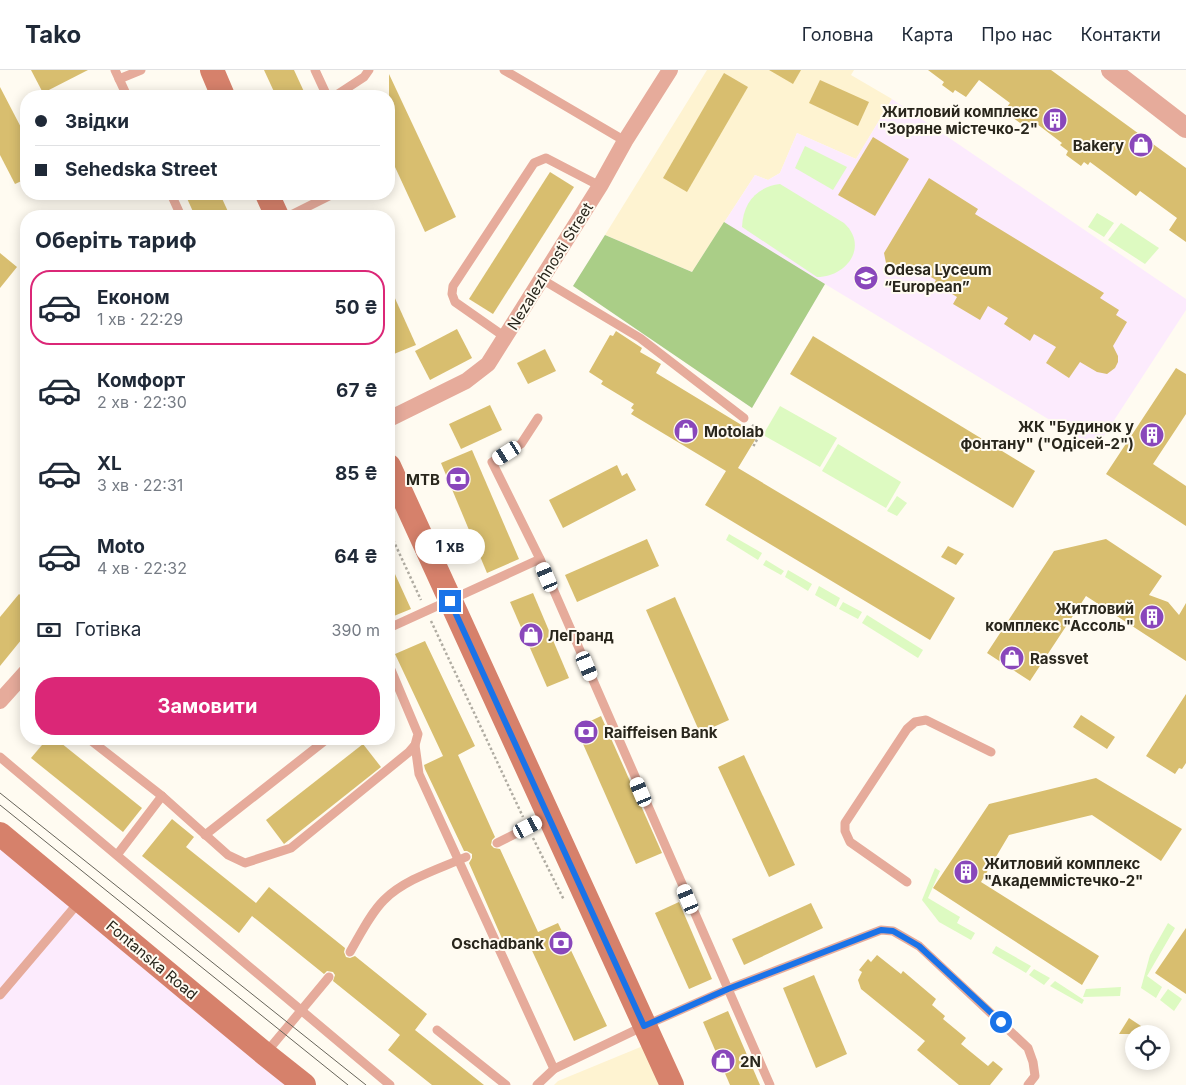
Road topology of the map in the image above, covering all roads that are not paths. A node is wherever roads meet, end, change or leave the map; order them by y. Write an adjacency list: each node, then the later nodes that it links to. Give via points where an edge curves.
1 (115, 70): 9 (lane)
2 (141, 70): 9 (lane)
3 (212, 70): 11 (main road)
4 (315, 70): 12 (lane)
5 (369, 70): 13 (lane)
6 (504, 70): 15 (lane)
7 (670, 70): 15 (street, Nezalezhnosti Street)
8 (1111, 70): 14 (street)
9 (119, 79): 10 (lane)
10 (124, 90)
11 (221, 90)
12 (324, 90)
13 (344, 90)
14 (1186, 128)
15 (625, 141): 16 (street, Nezalezhnosti Street)
16 (600, 186): 19 (street, Nezalezhnosti Street); 20 (lane, via 546,158 534,163 453,286 455,302)
17 (321, 200): 18 (lane)
18 (301, 210)
19 (543, 280): 20 (street, Nezalezhnosti Street); 23 (lane, via 640,338)
20 (505, 337): 21 (street, Nezalezhnosti Street, via 488,364 474,375)
21 (395, 416)
22 (538, 418): 25 (lane, via 521,444 492,462)
23 (744, 418)
24 (395, 479): 26 (main road)
25 (540, 559): 26 (lane); 48 (lane)
26 (450, 601): 27 (lane); 38 (main road)
27 (395, 625)
28 (20, 679): 31 (street)
29 (395, 679): 30 (lane)
30 (397, 684): 34 (lane, via 418,734)
31 (0, 701)
32 (97, 745): 37 (lane)
33 (319, 745): 40 (lane)
34 (415, 745): 40 (lane, via 291,848 245,863 228,855); 43 (lane, via 419,774)
35 (991, 752): 44 (lane, via 926,720 915,722 907,729 845,823 850,842)
36 (0, 757): 42 (lane)
37 (162, 796): 40 (lane); 42 (lane)
38 (538, 822): 41 (lane); 51 (main road)
39 (0, 834): 45 (main road, Fontanska Road)
40 (205, 835)
41 (497, 843)
42 (117, 855): 50 (lane)
43 (462, 858): 46 (lane, via 414,880 384,900); 54 (lane)
44 (907, 882)
45 (80, 900): 49 (lane); 53 (main road, Fontanska Road)
46 (350, 952)
47 (329, 978): 50 (lane)
48 (728, 989): 51 (lane); 60 (lane); 61 (lane, via 881,930 893,931 919,946 1028,1048 1035,1076)
49 (0, 995)
50 (301, 1010): 53 (lane); 56 (lane)
51 (644, 1026): 54 (lane); 59 (main road)
52 (436, 1030): 57 (lane)
53 (265, 1054): 55 (main road, Fontanska Road)
54 (554, 1069): 58 (lane)
55 (304, 1085)
56 (390, 1085)
57 (506, 1085)
58 (537, 1085)
59 (672, 1085)
60 (770, 1085)
61 (1028, 1085)

